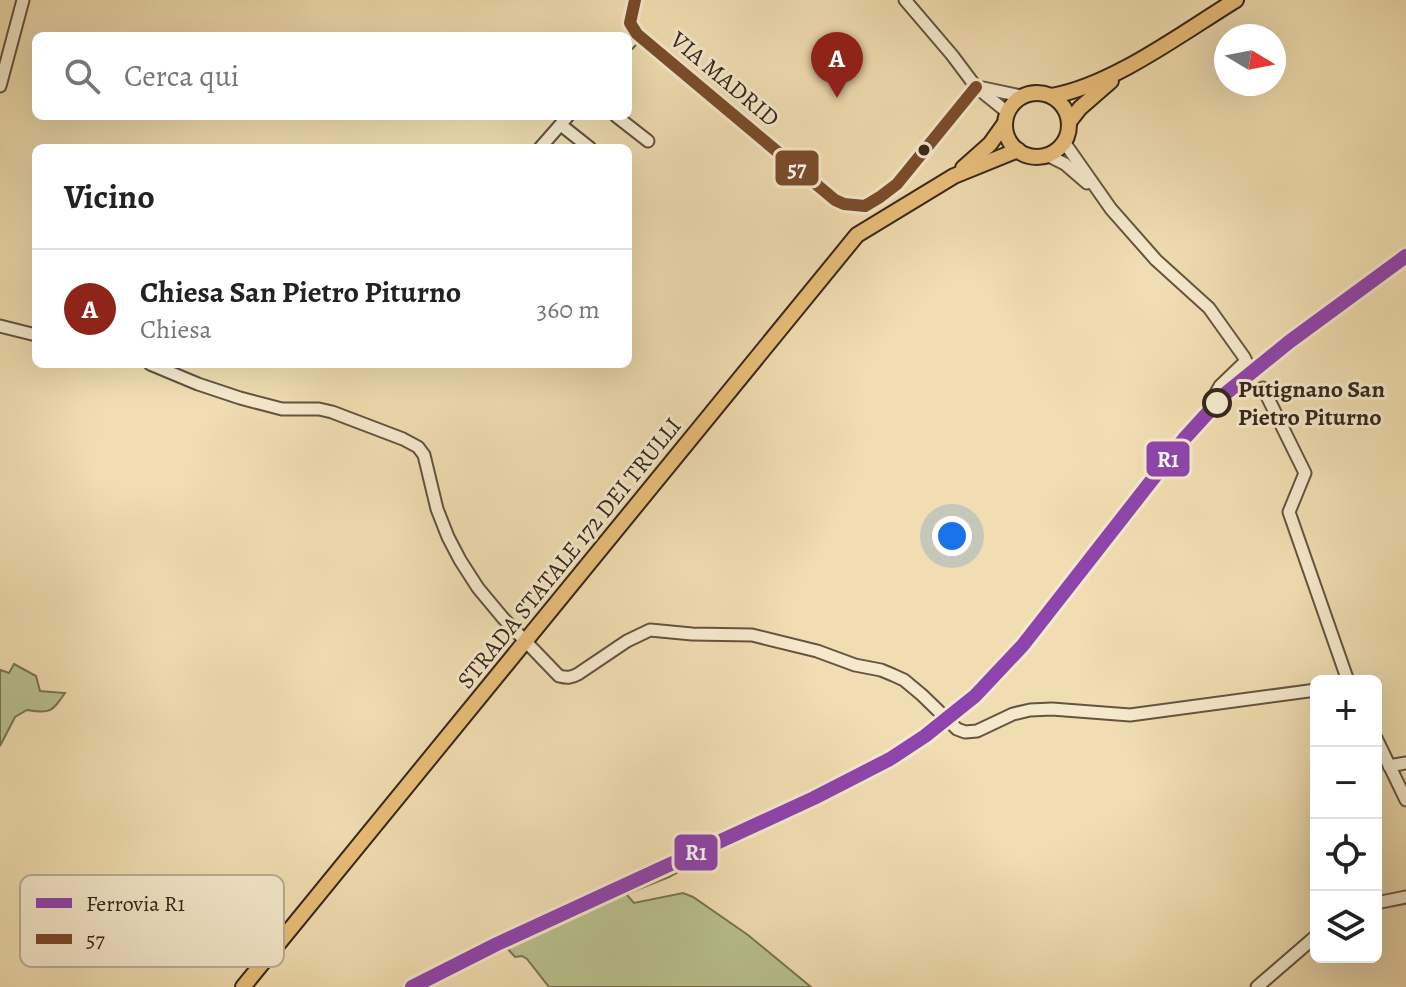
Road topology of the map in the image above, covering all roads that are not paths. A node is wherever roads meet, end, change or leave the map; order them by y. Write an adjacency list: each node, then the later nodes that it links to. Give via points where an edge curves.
1 (23, 0): 8 (street)
2 (635, 0): 5 (street, via 630,23)
3 (905, 0): 9 (street)
4 (1236, 0): 7 (main road)
5 (637, 34): 6 (street); 9 (street, VIA MADRID, via 844,204 865,206 897,184)
6 (632, 40)
7 (1130, 65): 11 (main road, via 1084,88); 15 (main road)
8 (0, 86)
9 (976, 87): 10 (street); 12 (street)
10 (1021, 96): 11 (main road); 12 (main road)
11 (1052, 96): 15 (main road)
12 (1006, 118): 20 (main road, via 1006,133); 22 (main road, STRADA STATALE 172 DEI TRULLI, via 990,144)
13 (564, 120): 18 (street); 19 (street)
14 (621, 120): 16 (street)
15 (1069, 122): 17 (main road)
16 (648, 141)
17 (1064, 142): 21 (main road); 23 (street)
18 (543, 144)
19 (586, 144)
20 (1018, 150): 21 (main road); 22 (main road, STRADA STATALE 172 DEI TRULLI)
21 (1047, 155): 23 (street)
22 (954, 176): 29 (main road, STRADA STATALE 172 DEI TRULLI, via 857,235)
23 (1100, 193): 28 (street, via 1156,260 1209,308 1244,357 1246,361)
24 (0, 326): 25 (street)
25 (32, 334)
26 (161, 368): 29 (street, via 282,409 332,412 418,447 460,560)
27 (1263, 388): 30 (street, via 1305,473 1289,512)
28 (1216, 393)
29 (524, 642): 31 (street, via 559,676 571,678 650,630 752,635 904,680 965,732 1030,710 1130,715); 38 (main road, STRADA STATALE 172 DEI TRULLI)
30 (1346, 675)
31 (1310, 691)
32 (1380, 747): 34 (street)
33 (1406, 763): 34 (street)
34 (1389, 766): 35 (street)
35 (1406, 800)
36 (1406, 897): 37 (street)
37 (1382, 902)
38 (284, 937)
39 (1310, 941): 42 (street)
40 (259, 967): 41 (main road, STRADA STATALE 172 DEI TRULLI)
41 (243, 987)
42 (1257, 987)

